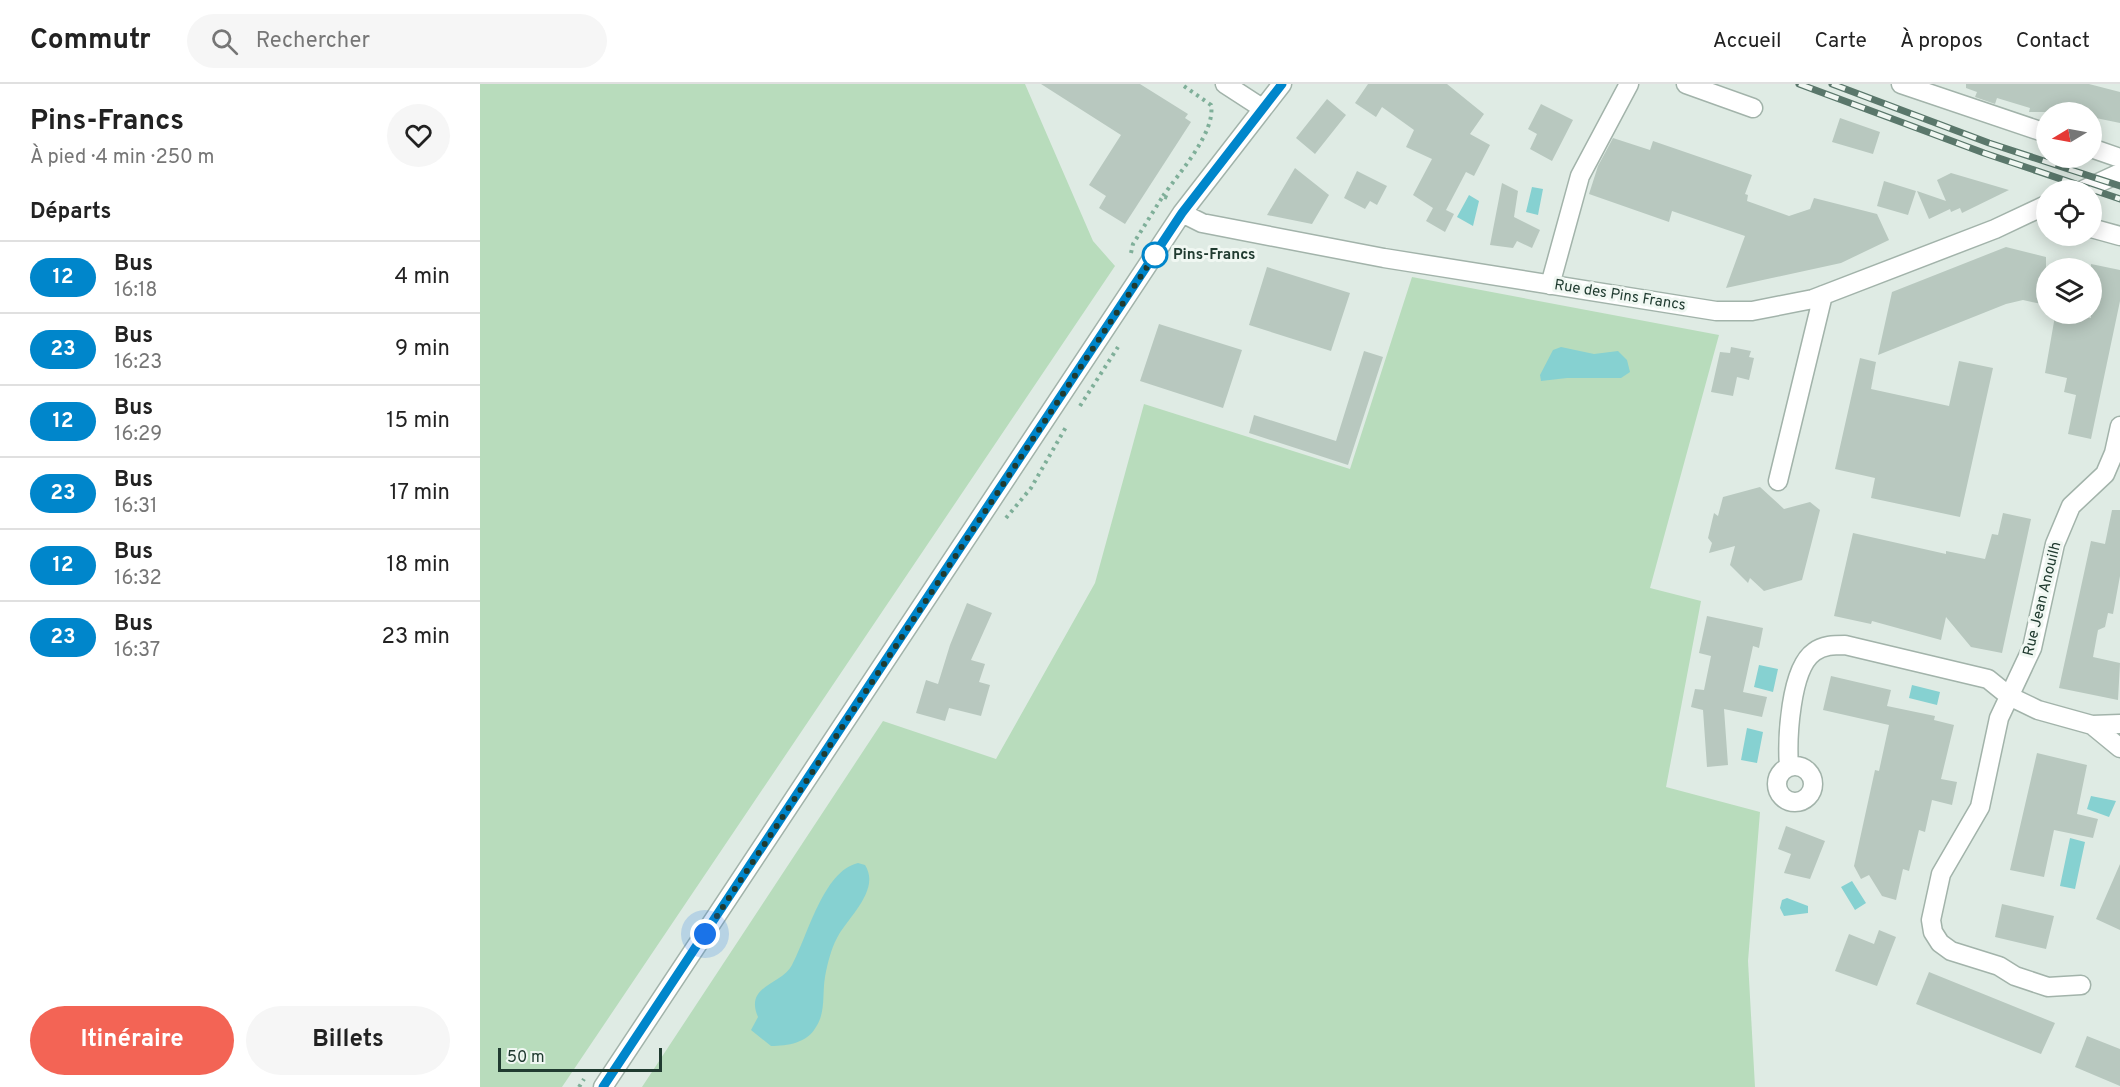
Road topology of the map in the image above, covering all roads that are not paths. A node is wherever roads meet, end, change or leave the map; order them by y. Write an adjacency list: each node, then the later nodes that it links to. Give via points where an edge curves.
1 (1225, 84): 6 (street)
2 (1282, 84): 6 (street)
3 (1629, 84): 17 (street, via 1580,176)
4 (1686, 84): 7 (street)
5 (1900, 84): 8 (street)
6 (1262, 108): 14 (street)
7 (1753, 108)
8 (2036, 130)
9 (2102, 152): 10 (street)
10 (2120, 158)
11 (2120, 173): 12 (street)
12 (2102, 181)
13 (2036, 210): 18 (street, Rue des Pins Francs)
14 (1182, 213): 17 (street, Rue des Pins Francs, via 1202,224); 27 (street)
15 (2102, 231): 16 (street)
16 (2120, 236)
17 (1550, 285): 18 (street, Rue des Pins Francs, via 1716,312 1752,311)
18 (1823, 295): 20 (street)
19 (2120, 426): 21 (street, Rue Jean Anouilh, via 2105,474 2070,506 2055,544 2032,648)
20 (1778, 481)
21 (2009, 696): 23 (street, via 2038,710); 25 (street, via 1988,679 1845,645 1830,645 1814,651 1802,665 1788,729); 26 (street, Rue Jean Anouilh, via 1999,718 1980,807 1941,874 1931,920 1940,943 1951,951 2048,987)
22 (2120, 724): 23 (street)
23 (2092, 725): 24 (street)
24 (2120, 748)
25 (1789, 767)
26 (2081, 986)
27 (603, 1087)

